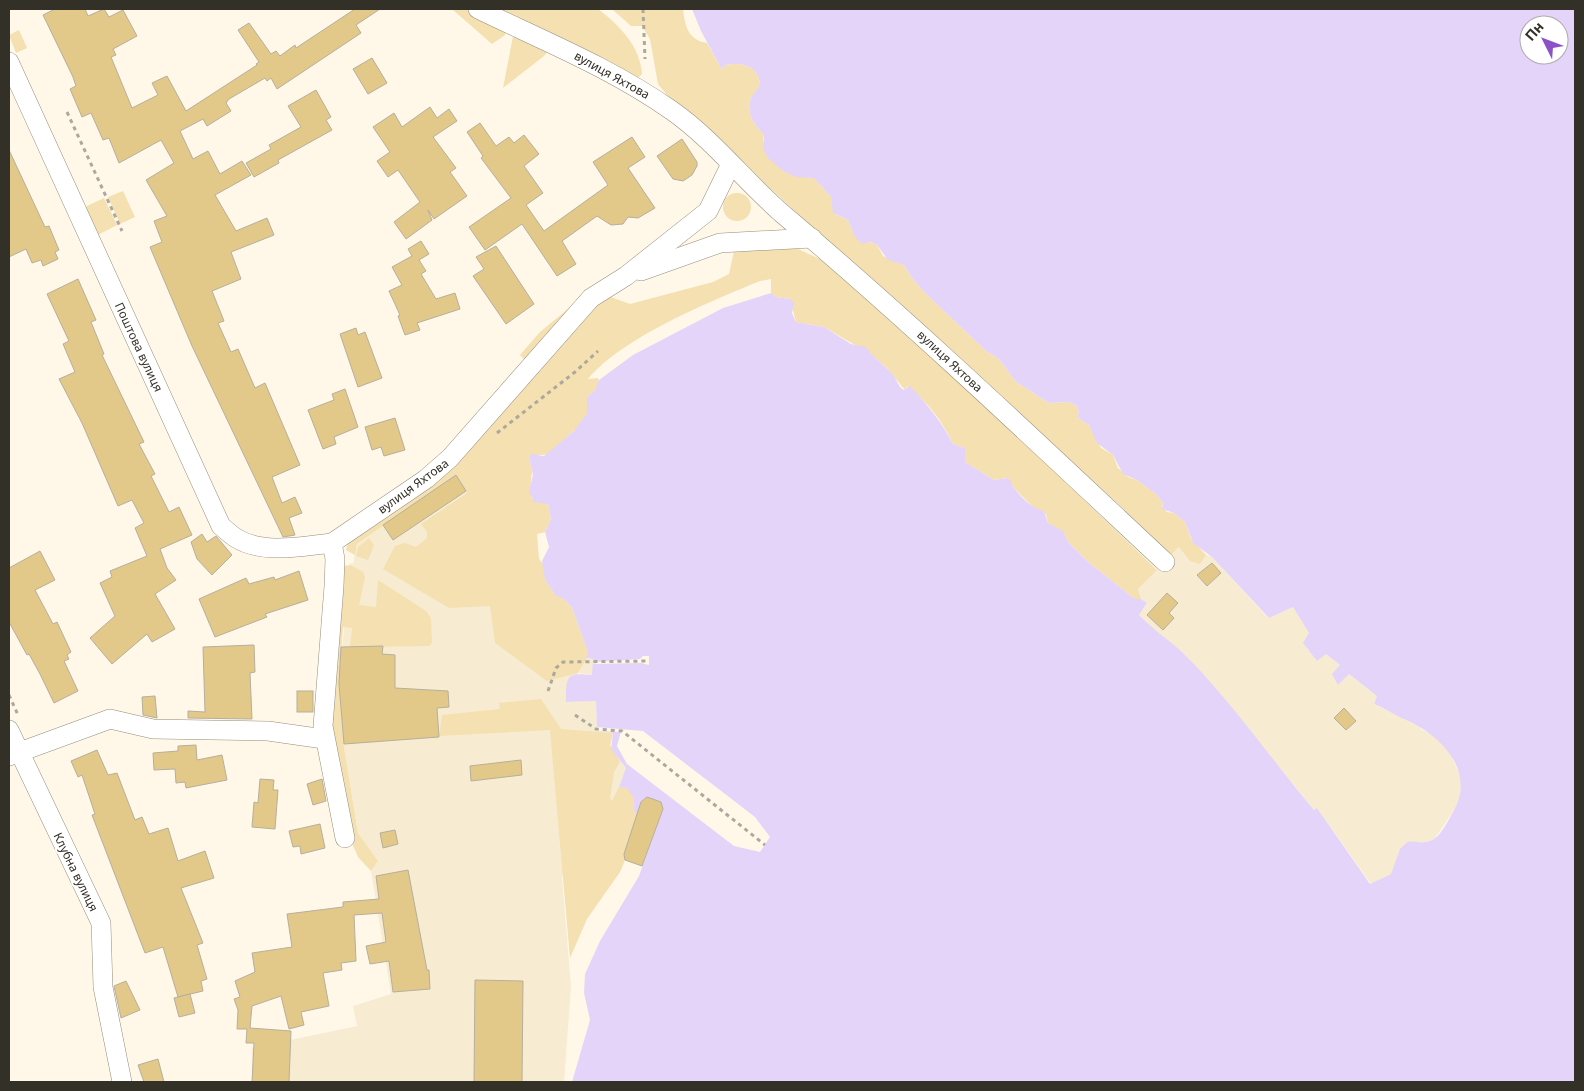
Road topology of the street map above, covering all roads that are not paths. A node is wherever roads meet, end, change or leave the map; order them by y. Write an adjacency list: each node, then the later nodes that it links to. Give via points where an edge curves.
1 (478, 9): 3 (street, вулиця Яхтова, via 584,58 633,85 687,122)
2 (9, 62): 6 (street, Поштова вулиця, via 221,526 236,539 277,548)
3 (731, 164): 4 (street, вулиця Яхтова); 5 (street, вулиця Яхтова, via 708,211)
4 (812, 238): 5 (street, via 720,243); 7 (street, вулиця Яхтова, via 906,320)
5 (626, 276): 6 (street, вулиця Яхтова, via 591,298 450,458 426,479)
6 (332, 543): 9 (street, via 334,586)
7 (1165, 562)
8 (9, 730): 10 (street, Клубна вулиця)
9 (324, 739): 10 (street, via 268,731 153,729 110,719); 11 (street)
10 (14, 754): 12 (street, Клубна вулиця, via 101,923 103,987)
11 (345, 838)
12 (122, 1082)

